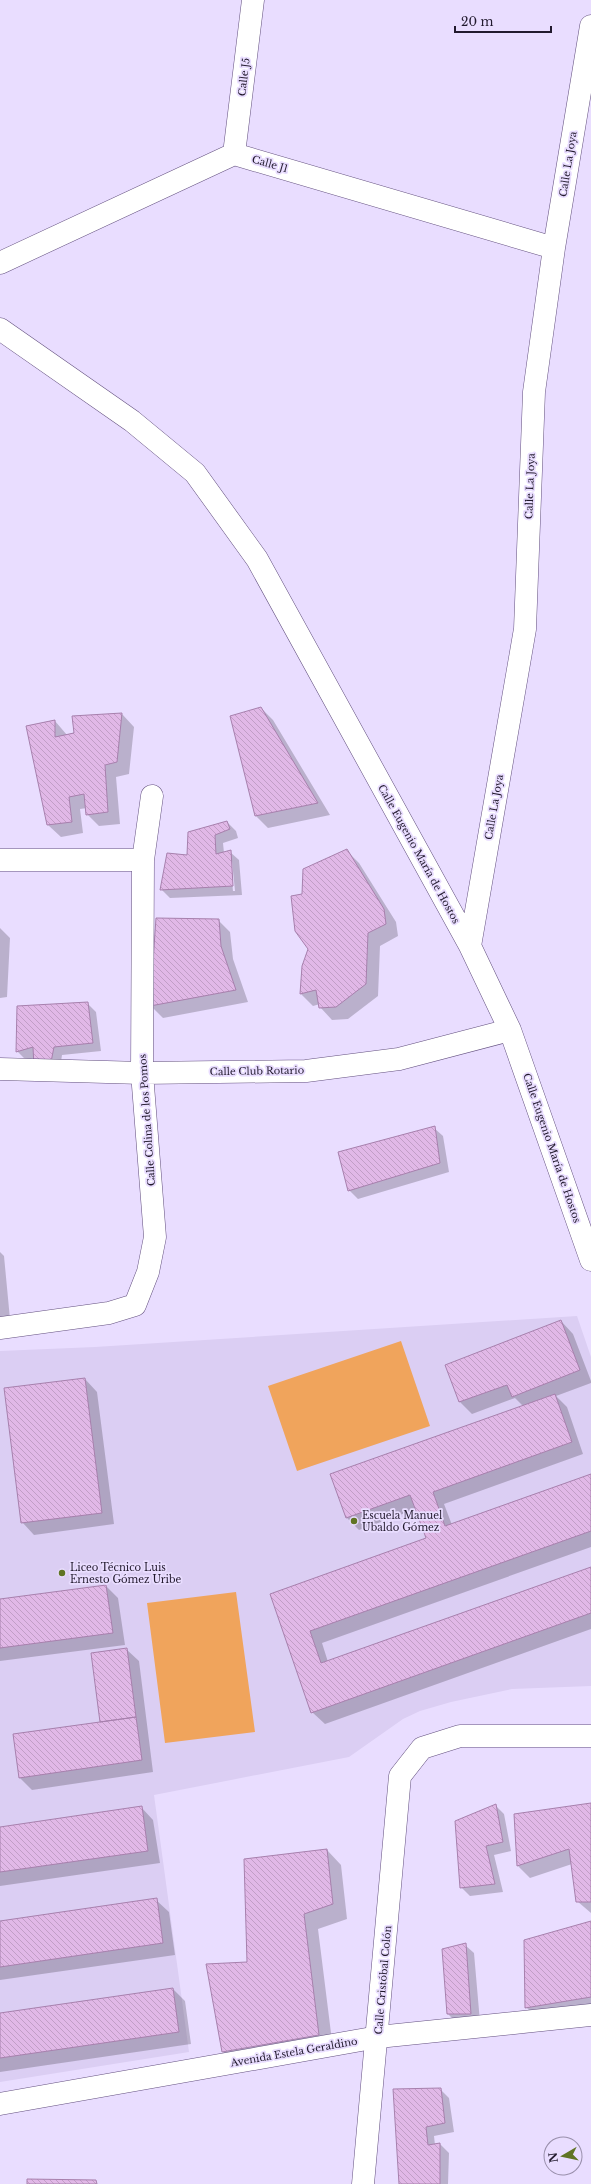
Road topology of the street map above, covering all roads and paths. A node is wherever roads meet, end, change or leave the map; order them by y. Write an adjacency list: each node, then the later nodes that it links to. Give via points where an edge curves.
1 (253, 0): 3 (street, Calle J5)
2 (591, 26): 4 (street, Calle La Joya)
3 (234, 154): 4 (street, Calle J1); 5 (street)
4 (554, 248): 10 (street, Calle La Joya, via 534,392 525,629)
5 (0, 262)
6 (0, 329): 10 (street, Calle Eugenio María de Hostos, via 132,422 195,473 257,559)
7 (152, 796): 9 (street, Calle Colina de los Pomos)
8 (0, 860): 9 (street)
9 (143, 860): 13 (street, Calle Colina de los Pomos)
10 (470, 946): 11 (street, Calle Eugenio María de Hostos)
11 (510, 1030): 13 (street, Calle Club Rotario, via 399,1059 306,1071); 14 (street, Calle Eugenio María de Hostos)
12 (0, 1069): 13 (street, Calle Club Rotario)
13 (142, 1073): 15 (street, Calle Colina de los Pomos, via 155,1237 148,1272 135,1305 108,1313)
14 (591, 1260)
15 (0, 1328)
16 (591, 1736): 18 (street, Calle Cristóbal Colón, via 460,1736 422,1748 400,1776)
17 (591, 2015): 18 (street, Avenida Estela Geraldino)
18 (378, 2037): 19 (street, Avenida Estela Geraldino); 20 (street, Calle Cristóbal Colón)
19 (0, 2104)
20 (364, 2184)

